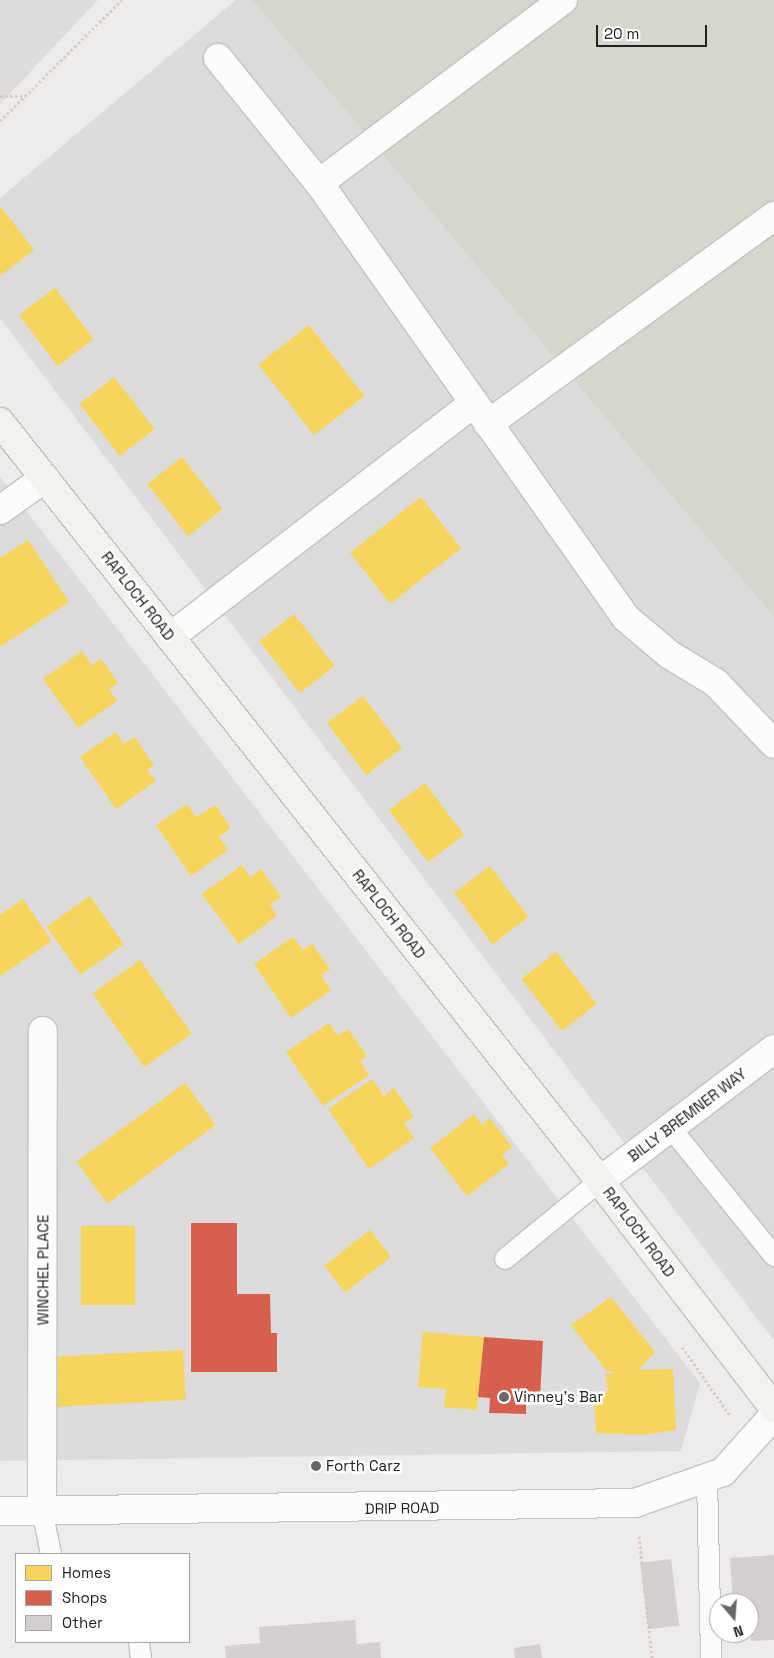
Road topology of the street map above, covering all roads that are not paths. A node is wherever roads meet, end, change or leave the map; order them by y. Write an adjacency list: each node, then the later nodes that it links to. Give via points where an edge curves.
1 (563, 0): 3 (street)
2 (218, 58): 3 (street)
3 (319, 183): 5 (street)
4 (774, 216): 5 (street)
5 (480, 414): 9 (street); 10 (street, via 626,618 670,655 716,683)
6 (0, 422): 7 (street, RAPLOCH ROAD)
7 (45, 478): 8 (street); 9 (street, RAPLOCH ROAD)
8 (0, 510)
9 (170, 637): 14 (street, RAPLOCH ROAD)
10 (774, 744)
11 (43, 1031): 20 (street, WINCHEL PLACE)
12 (774, 1049): 13 (street, BILLY BREMNER WAY)
13 (670, 1127): 14 (street, BILLY BREMNER WAY); 15 (lane)
14 (600, 1181): 16 (lane); 17 (street, RAPLOCH ROAD)
15 (774, 1256)
16 (505, 1258)
17 (774, 1408)
18 (774, 1415): 19 (street, DRIP ROAD, via 723,1472)
19 (707, 1479): 20 (street, DRIP ROAD, via 635,1503); 25 (lane)
20 (42, 1510): 21 (street, DRIP ROAD); 22 (lane)
21 (0, 1511)
22 (51, 1553)
23 (139, 1643): 24 (lane)
24 (141, 1658)
25 (712, 1658)

